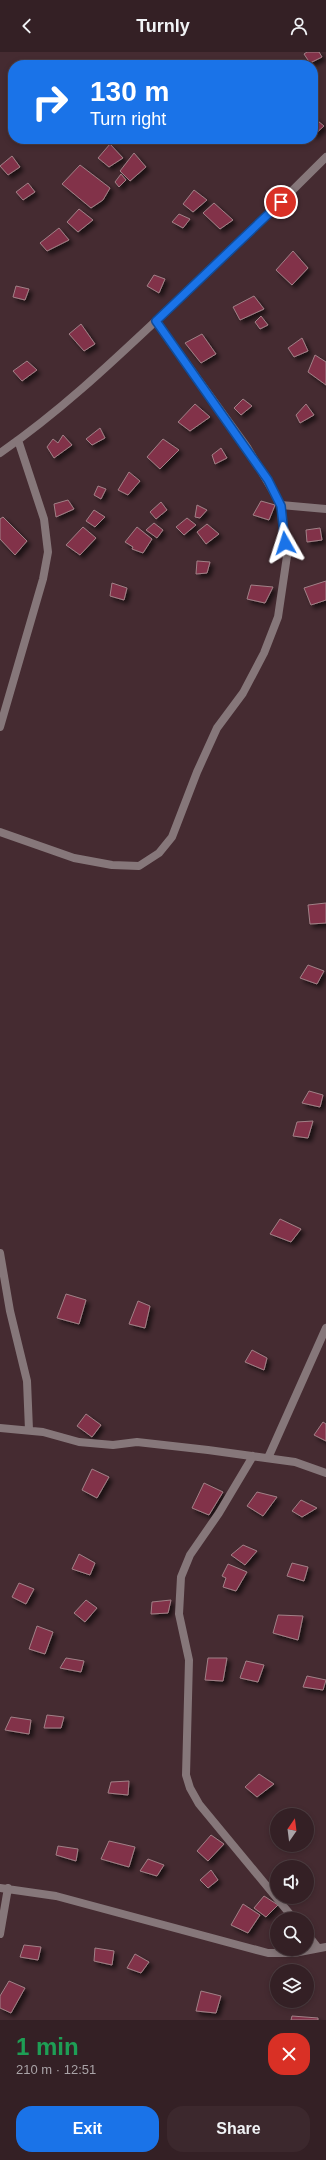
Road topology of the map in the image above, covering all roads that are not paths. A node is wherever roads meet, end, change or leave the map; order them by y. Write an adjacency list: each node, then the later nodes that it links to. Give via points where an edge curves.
1 (326, 157): 2 (street, via 247,236)
2 (156, 321): 3 (street, via 65,403); 5 (street, via 247,448)
3 (18, 440): 4 (street); 7 (street, via 44,519 48,552 44,579)
4 (0, 453)
5 (281, 506): 6 (street); 8 (street, via 286,556 278,617 264,653 243,692 217,728 172,837 159,853 139,866 112,865 74,858)
6 (326, 509)
7 (0, 727)
8 (0, 832)
9 (0, 1253): 12 (street, via 10,1312 27,1381)
10 (326, 1328): 14 (street)
11 (0, 1428): 12 (street)
12 (29, 1430): 13 (street, via 79,1442 113,1445 137,1442)
13 (253, 1456): 14 (street); 17 (street, via 190,1555 181,1577 179,1614 189,1660 186,1774 190,1788 200,1804)
14 (268, 1458): 15 (street, via 295,1462)
15 (326, 1473)
16 (4, 1888): 18 (street); 20 (street, via 56,1896 268,1953 294,1953)
17 (288, 1912)
18 (0, 1934)
19 (314, 1940): 20 (street)
20 (322, 1947)

